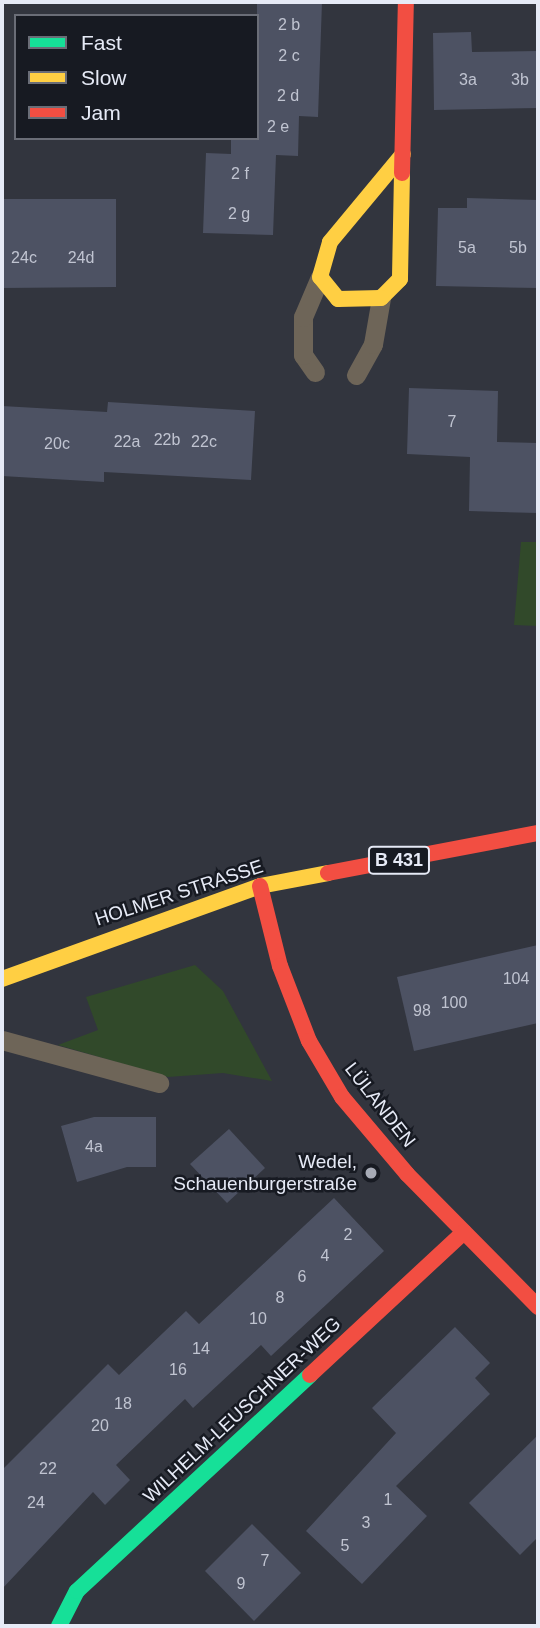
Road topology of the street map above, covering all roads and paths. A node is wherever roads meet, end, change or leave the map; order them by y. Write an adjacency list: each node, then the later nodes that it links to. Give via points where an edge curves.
1 (406, 2): 2 (street)
2 (403, 154): 3 (street, via 330,242); 4 (street, via 400,279)
3 (320, 277): 4 (street, via 338,299); 5 (lane, via 303,317 303,355)
4 (381, 298): 6 (lane, via 373,344)
5 (315, 372)
6 (356, 374)
7 (538, 833): 8 (street, HOLMER STRASSE / B 431)
8 (260, 886): 9 (street, HOLMER STRASSE / B 431); 12 (street, LÜLANDEN, via 280,966 342,1097)
9 (2, 979)
10 (2, 1040): 11 (lane)
11 (159, 1083)
12 (464, 1232): 13 (street, LÜLANDEN); 14 (street, WILHELM-LEUSCHNER-WEG, via 77,1591)
13 (538, 1307)
14 (59, 1626)

